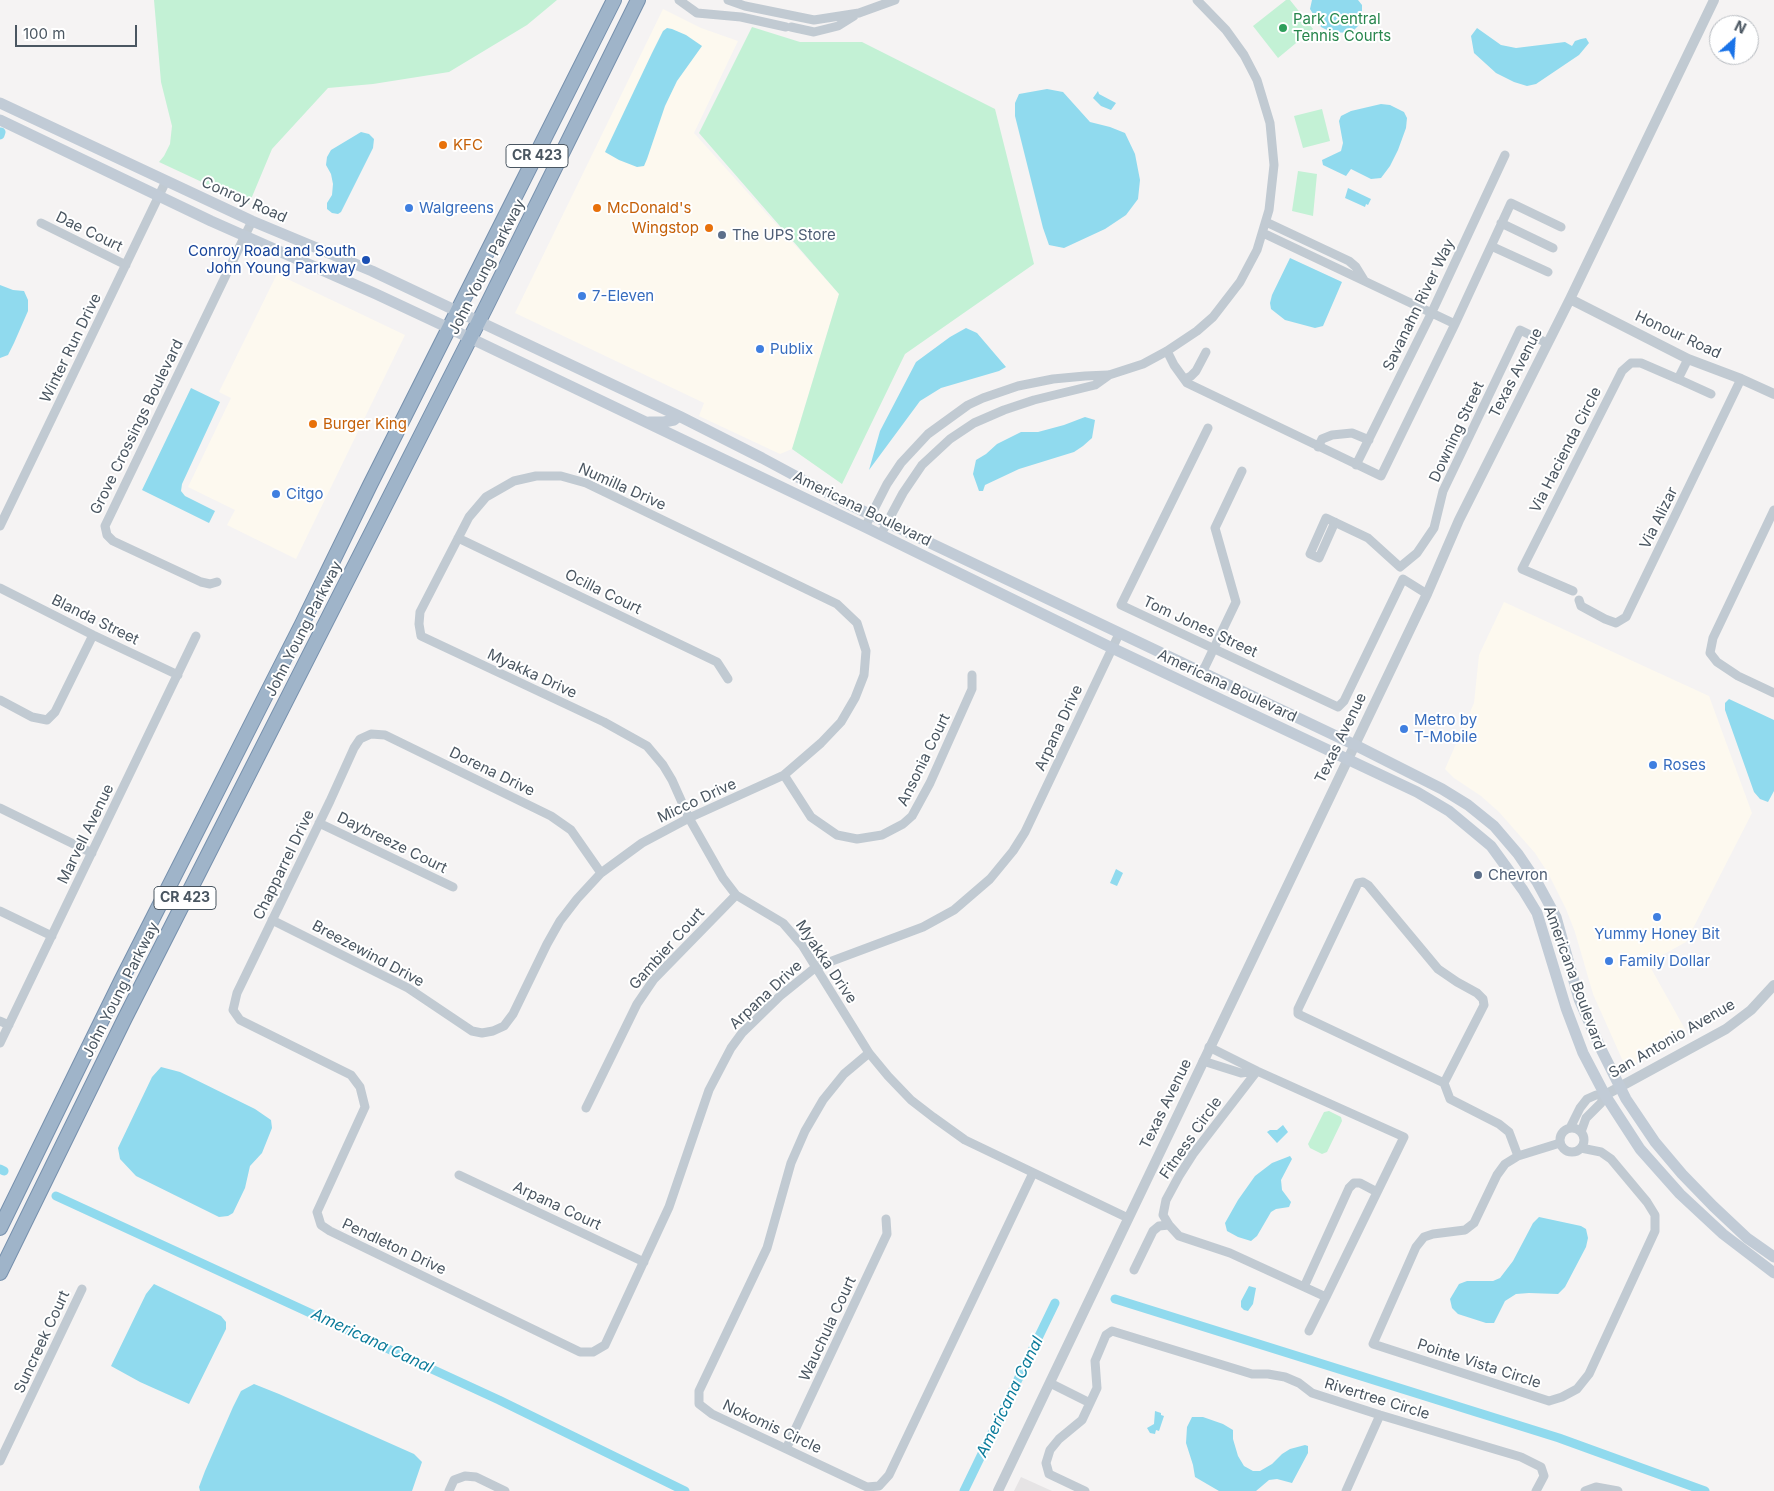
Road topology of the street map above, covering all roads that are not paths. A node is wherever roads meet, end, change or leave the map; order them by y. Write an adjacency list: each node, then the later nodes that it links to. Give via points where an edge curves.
1 (614, 0): 29 (highway, John Young Parkway / CR 423)
2 (633, 0): 10 (highway)
3 (638, 0): 10 (highway, John Young Parkway / CR 423)
4 (679, 0): 9 (street, via 697,14 741,17 814,32 838,26)
5 (728, 0): 9 (street, via 814,20)
6 (895, 0): 9 (street)
7 (1197, 0): 17 (street, via 1236,42 1257,80 1265,104 1274,166)
8 (1714, 0): 28 (street, Texas Avenue)
9 (859, 14)
10 (628, 21): 31 (highway, John Young Parkway / CR 423)
11 (0, 104): 14 (main road, Conroy Road)
12 (0, 120): 15 (main road)
13 (1505, 155): 30 (street, Savanahn River Way)
14 (166, 181): 15 (street, Winter Run Drive); 16 (main road, Conroy Road)
15 (159, 196): 22 (main road); 25 (street, Winter Run Drive)
16 (252, 221): 22 (street, Grove Crossings Boulevard); 29 (main road, Conroy Road, via 372,271)
17 (1266, 222): 21 (street); 27 (street, via 1348,261)
18 (41, 223): 25 (street, Dae Court)
19 (1501, 223): 20 (street, via 1511,203); 23 (street); 24 (street)
20 (1560, 228)
21 (1263, 233): 27 (street); 36 (street, via 1247,270 1227,300 1197,331)
22 (245, 236): 33 (main road); 62 (street, Grove Crossings Boulevard, via 105,526 113,541 200,582)
23 (1491, 246): 26 (street); 32 (street)
24 (1553, 248)
25 (126, 265): 58 (street, Winter Run Drive)
26 (1548, 272)
27 (1364, 281): 30 (street)
28 (1570, 299): 35 (street, Texas Avenue); 38 (street, Honour Road)
29 (458, 312): 31 (main road, Conroy Road); 33 (highway, John Young Parkway / CR 423)
30 (1431, 314): 32 (street); 48 (street, Savanahn River Way)
31 (478, 322): 34 (highway, John Young Parkway / CR 423); 45 (main road, Americana Boulevard)
32 (1455, 324): 51 (street, via 1381,476)
33 (450, 328): 34 (main road); 97 (highway, John Young Parkway / CR 423)
34 (470, 338): 46 (main road, Americana Boulevard); 100 (highway, John Young Parkway / CR 423)
35 (1547, 344): 57 (street, Downing Street, via 1520,330 1443,491 1434,528 1400,568 1368,538); 65 (street, Texas Avenue, via 1459,520)
36 (1167, 351): 39 (street); 40 (street)
37 (1206, 352): 40 (street, via 1196,370)
38 (1688, 359): 41 (street); 42 (street, Honour Road)
39 (1109, 376): 55 (street, via 1053,379 1018,386 968,405 928,434 910,453 894,473); 56 (street, via 1095,385 1034,400 974,423 922,464)
40 (1185, 379): 49 (street, via 1187,383)
41 (1678, 379): 43 (street); 64 (street, Via Hacienda Circle, via 1641,363 1630,363 1622,371 1522,569)
42 (1741, 379): 44 (street, Honour Road); 66 (street, Via Alizar, via 1626,617 1616,623 1581,606)
43 (1711, 394)
44 (1774, 394)
45 (679, 416): 46 (main road, via 664,422); 50 (main road, Americana Boulevard)
46 (645, 422): 53 (main road, Americana Boulevard)
47 (1208, 428): 73 (street, Tom Jones Street, via 1121,605)
48 (1369, 440): 49 (street, via 1352,433 1332,435 1322,439); 51 (street, Savanahn River Way)
49 (1318, 446): 51 (street)
50 (762, 458): 53 (main road); 55 (main road, Americana Boulevard)
51 (1356, 465)
52 (1242, 471): 73 (street, via 1215,528 1236,602)
53 (754, 474): 59 (main road, Americana Boulevard)
54 (1774, 510): 78 (street, via 1713,638 1710,653 1717,662 1738,676)
55 (871, 515): 56 (main road, Americana Boulevard); 59 (street)
56 (887, 522): 60 (street); 69 (main road, Americana Boulevard)
57 (1335, 522)
58 (0, 526)
59 (865, 526): 60 (main road, Americana Boulevard)
60 (881, 534): 72 (main road, Americana Boulevard)
61 (458, 538): 67 (street, Numilla Drive, via 469,517 486,497 514,481 536,476 561,476 586,483); 68 (street, Numilla Drive); 77 (street, Ocilla Court, via 717,662)
62 (218, 582)
63 (0, 588): 70 (street, Blanda Street)
64 (1573, 591)
65 (1427, 594): 73 (street, Tom Jones Street, via 1403,579 1344,701 1338,707); 80 (street, Texas Avenue)
66 (1579, 600)
67 (837, 604): 83 (street, Micco Drive, via 856,623 866,651 864,675 840,722)
68 (420, 612): 85 (street, Myakka Drive, via 421,636 604,722 646,746 672,780)
69 (1119, 634): 72 (street, Arpana Drive); 74 (main road, Americana Boulevard)
70 (93, 635): 75 (street, Blanda Street); 79 (street, via 55,712 47,720 32,717)
71 (196, 636): 75 (street, Marvell Avenue)
72 (1112, 648): 82 (main road, Americana Boulevard); 96 (street, Arpana Drive, via 1024,832 990,879 954,910 923,927)
73 (1214, 649): 74 (street)
74 (1202, 673): 80 (main road, Americana Boulevard)
75 (178, 675): 87 (street, Marvell Avenue)
76 (972, 676): 83 (street, Ansonia Court, via 972,689 930,783 912,816 903,824 882,835 856,839 837,835 811,817)
77 (728, 679)
78 (1774, 693)
79 (0, 700)
80 (1355, 745): 82 (street, Texas Avenue); 89 (main road, Americana Boulevard, via 1468,805 1494,826)
81 (354, 748): 86 (street, Chapparrel Drive); 88 (street, Dorena Drive, via 360,739 371,734 385,736 551,816 571,830)
82 (1348, 760): 91 (main road, Americana Boulevard, via 1449,810 1491,846); 105 (street, Texas Avenue)
83 (784, 775): 85 (street, Micco Drive)
84 (0, 808): 87 (street)
85 (689, 818): 88 (street, Micco Drive, via 642,843); 92 (street, Myakka Drive, via 710,859)
86 (319, 823): 90 (street, Daybreeze Court); 94 (street, Chapparrel Drive)
87 (92, 853): 95 (street, Marvell Avenue)
88 (601, 874): 103 (street, Micco Drive, via 560,921 514,1014)
89 (1537, 882): 91 (main road); 110 (main road, Americana Boulevard, via 1556,917 1581,1006)
90 (453, 887)
91 (1523, 890): 111 (main road, Americana Boulevard, via 1537,913 1583,1053)
92 (736, 894): 96 (street, Myakka Drive, via 783,923); 112 (street, Gambier Court, via 654,979 637,1004)
93 (0, 912): 95 (street)
94 (272, 920): 99 (street, Chapparrel Drive); 103 (street, Breezewind Drive, via 408,988 472,1031 482,1033)
95 (52, 936): 102 (street, Marvell Avenue)
96 (816, 966): 106 (street, Myakka Drive); 126 (street, Arpana Drive, via 780,996 731,1048 709,1090 669,1207)
97 (121, 981): 100 (highway, via 120,1005); 124 (highway, John Young Parkway / CR 423)
98 (1774, 985): 110 (street, San Antonio Avenue, via 1751,1010 1726,1029)
99 (237, 993): 134 (street, Pendleton Drive, via 233,1010 240,1020 351,1075 360,1087 365,1107 317,1212 321,1224)
100 (124, 1018): 128 (highway, John Young Parkway / CR 423)
101 (0, 1021): 102 (street)
102 (9, 1025): 104 (street, Marvell Avenue)
103 (504, 1026)
104 (0, 1043)
105 (1209, 1047): 107 (street, Texas Avenue); 108 (street)
106 (870, 1054): 118 (street, Myakka Drive, via 911,1100 933,1117 965,1140); 138 (street, Nokomis Circle, via 844,1074 823,1100 805,1131 791,1163 767,1248 699,1391 699,1404 712,1414)
107 (1203, 1061): 108 (street, via 1241,1073); 121 (street, Texas Avenue)
108 (1257, 1071): 120 (street, via 1404,1137); 123 (street, Fitness Circle, via 1179,1176 1166,1200 1163,1215)
109 (1444, 1083): 109 (street, via 1484,1005 1483,999 1438,969 1368,884 1358,883 1298,1014); 117 (street, via 1450,1099 1500,1124 1509,1132)
110 (1620, 1088): 111 (street, San Antonio Avenue); 125 (main road, Americana Boulevard, via 1655,1142 1682,1174 1748,1238)
111 (1605, 1095): 113 (street, via 1587,1099); 114 (street, via 1586,1118); 129 (main road, Americana Boulevard, via 1640,1149 1680,1194 1723,1234)
112 (586, 1108)
113 (1570, 1128): 114 (street); 115 (street, via 1562,1133)
114 (1581, 1132): 116 (street, via 1584,1140)
115 (1560, 1143): 116 (street, Pointe Vista Circle, via 1569,1151); 117 (street, Pointe Vista Circle)
116 (1581, 1148): 117 (street, Pointe Vista Circle, via 1601,1152 1610,1159 1647,1202 1655,1215 1656,1231 1589,1374 1577,1389 1549,1401 1373,1344 1416,1247 1424,1237 1465,1230 1474,1223 1497,1175 1505,1164)
117 (1518, 1156)
118 (1033, 1173): 121 (street, Myakka Drive); 138 (street, Nokomis Circle, via 889,1475 879,1486 867,1487)
119 (459, 1175): 126 (street, Arpana Court)
120 (1377, 1192): 130 (street, via 1360,1183 1349,1188); 132 (street)
121 (1128, 1218): 135 (street, Texas Avenue)
122 (886, 1219): 138 (street, Wauchula Court, via 887,1234)
123 (1168, 1225): 127 (street, via 1153,1231); 130 (street, via 1178,1236 1230,1253)
124 (0, 1228)
125 (1774, 1257)
126 (644, 1262): 134 (street, Arpana Drive, via 605,1345 593,1352)
127 (1134, 1270)
128 (0, 1273)
129 (1774, 1273)
130 (1304, 1286): 132 (street)
131 (82, 1289): 139 (street, Suncreek Court)
132 (1326, 1297): 133 (street)
133 (1309, 1331)
134 (580, 1352)
135 (1050, 1384): 136 (street); 142 (street, Texas Avenue)
136 (1090, 1403): 137 (street, Rivertree Circle, via 1097,1388 1095,1361 1106,1335 1112,1331 1252,1374 1285,1377 1312,1393); 143 (street, Rivertree Circle, via 1082,1420 1058,1439 1046,1463 1049,1474)
137 (1380, 1415): 144 (street); 145 (street, Rivertree Circle, via 1521,1457 1541,1467 1544,1476)
138 (786, 1449)
139 (0, 1461)
140 (448, 1491): 141 (street, via 454,1480 465,1476 476,1477)
141 (505, 1491)
142 (998, 1491)
143 (1085, 1491)
144 (1346, 1491)
145 (1536, 1491)
146 (1586, 1491): 147 (street, via 1596,1487)
147 (1618, 1491)

